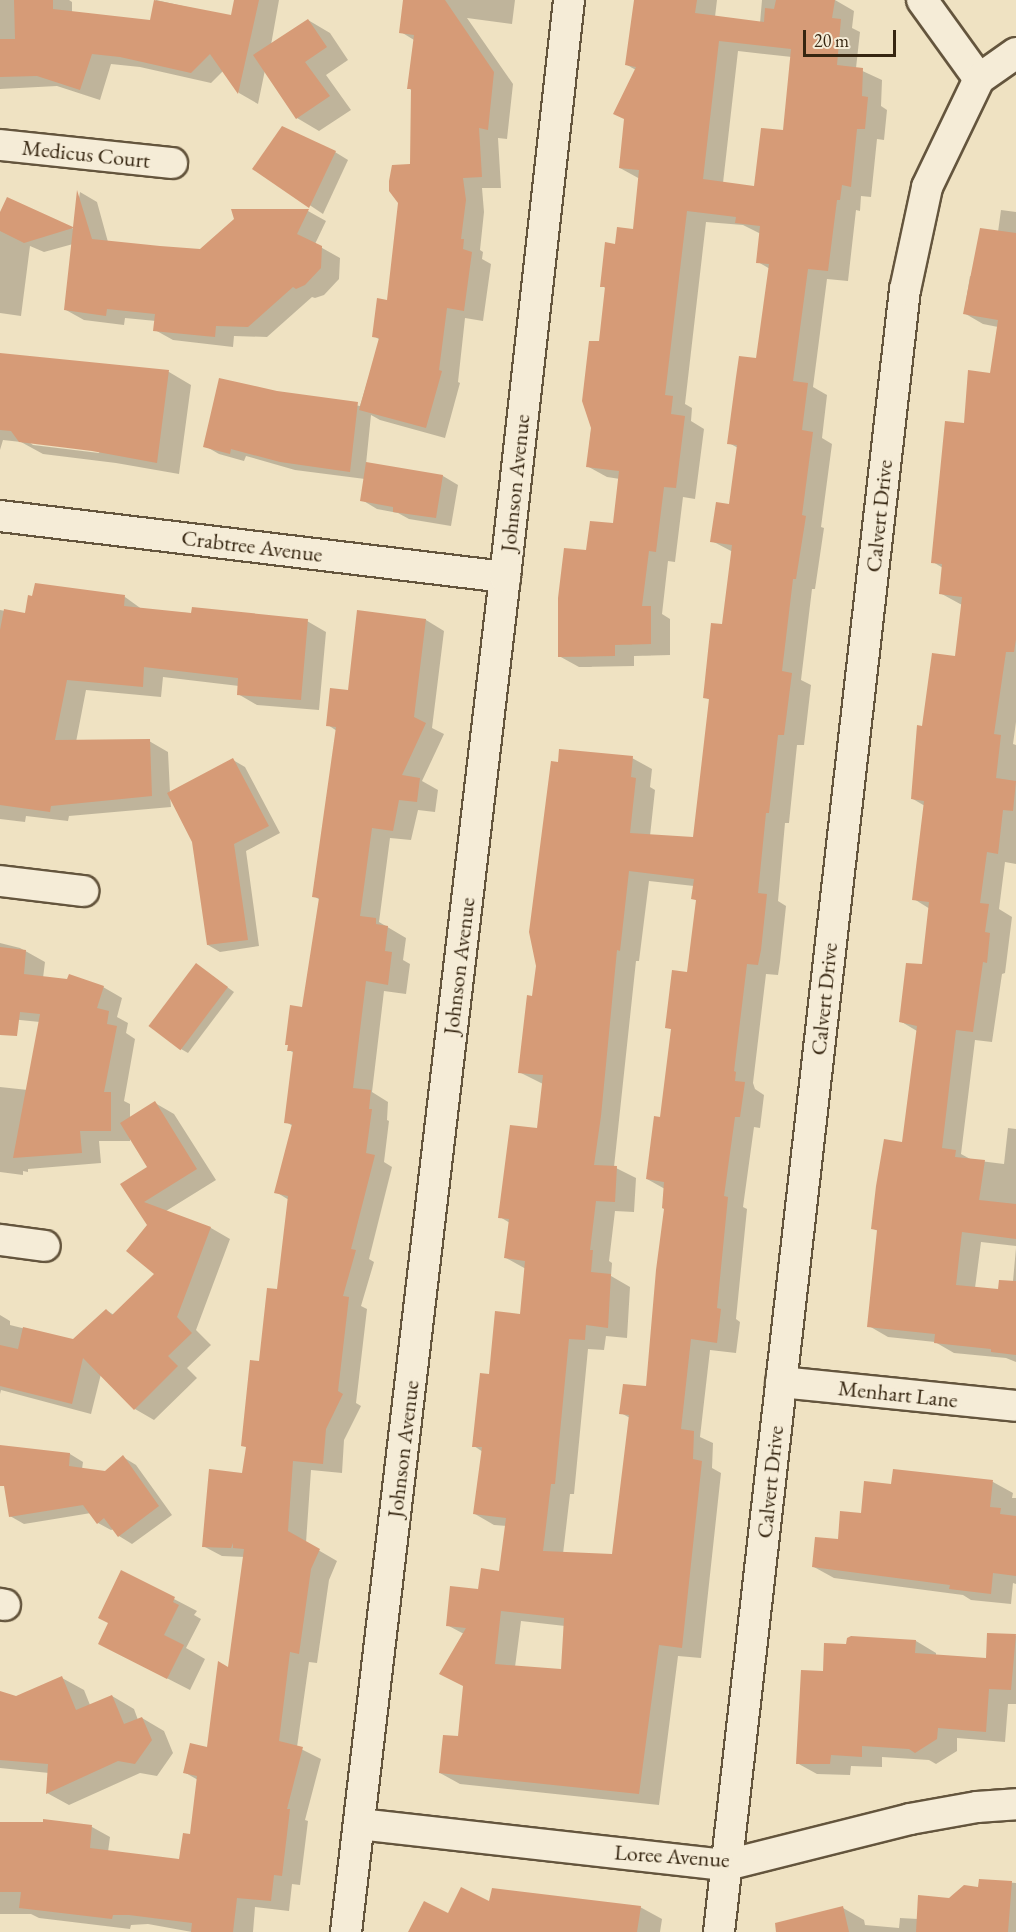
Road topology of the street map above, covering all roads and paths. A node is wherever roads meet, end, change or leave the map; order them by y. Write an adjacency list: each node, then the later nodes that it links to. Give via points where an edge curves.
1 (569, 0): 8 (street, Johnson Avenue)
2 (922, 0): 4 (street)
3 (1016, 53): 4 (street)
4 (979, 79): 13 (street, Calvert Drive, via 927,188 905,290)
5 (0, 145): 6 (street, Medicus Court)
6 (172, 163)
7 (0, 516): 8 (street, Crabtree Avenue)
8 (505, 577): 16 (street, Johnson Avenue)
9 (0, 881): 10 (street)
10 (83, 891)
11 (0, 1240): 12 (street)
12 (45, 1246)
13 (781, 1382): 14 (street, Menhart Lane); 17 (street, Calvert Drive)
14 (1016, 1406)
15 (1016, 1804): 17 (street, Loree Avenue, via 910,1819)
16 (359, 1824): 17 (street, Loree Avenue); 18 (street, Johnson Avenue)
17 (727, 1865): 19 (street, Calvert Drive)
18 (346, 1932)
19 (719, 1932)

